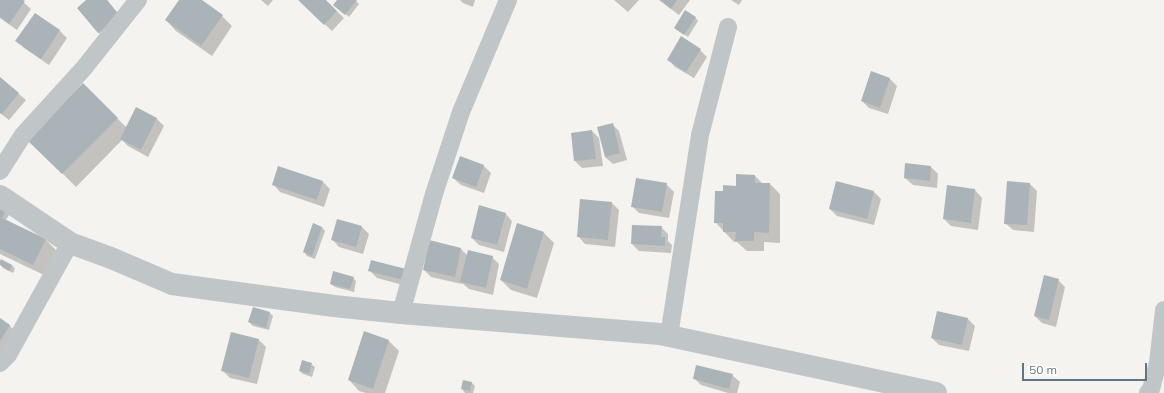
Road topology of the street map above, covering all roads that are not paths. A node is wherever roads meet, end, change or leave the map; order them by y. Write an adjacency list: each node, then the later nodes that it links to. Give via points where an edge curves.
1 (138, 0): 4 (street, via 84,68 23,135)
2 (508, 0): 8 (street, via 461,112 434,194)
3 (728, 27): 9 (street, via 700,135)
4 (0, 171)
5 (0, 196): 6 (street)
6 (70, 243): 8 (street, via 172,284); 10 (street, via 8,356)
7 (1164, 310): 12 (street, via 1158,363)
8 (401, 313): 9 (street)
9 (669, 336): 11 (street)
10 (0, 364)
11 (936, 393)
12 (1148, 393)

